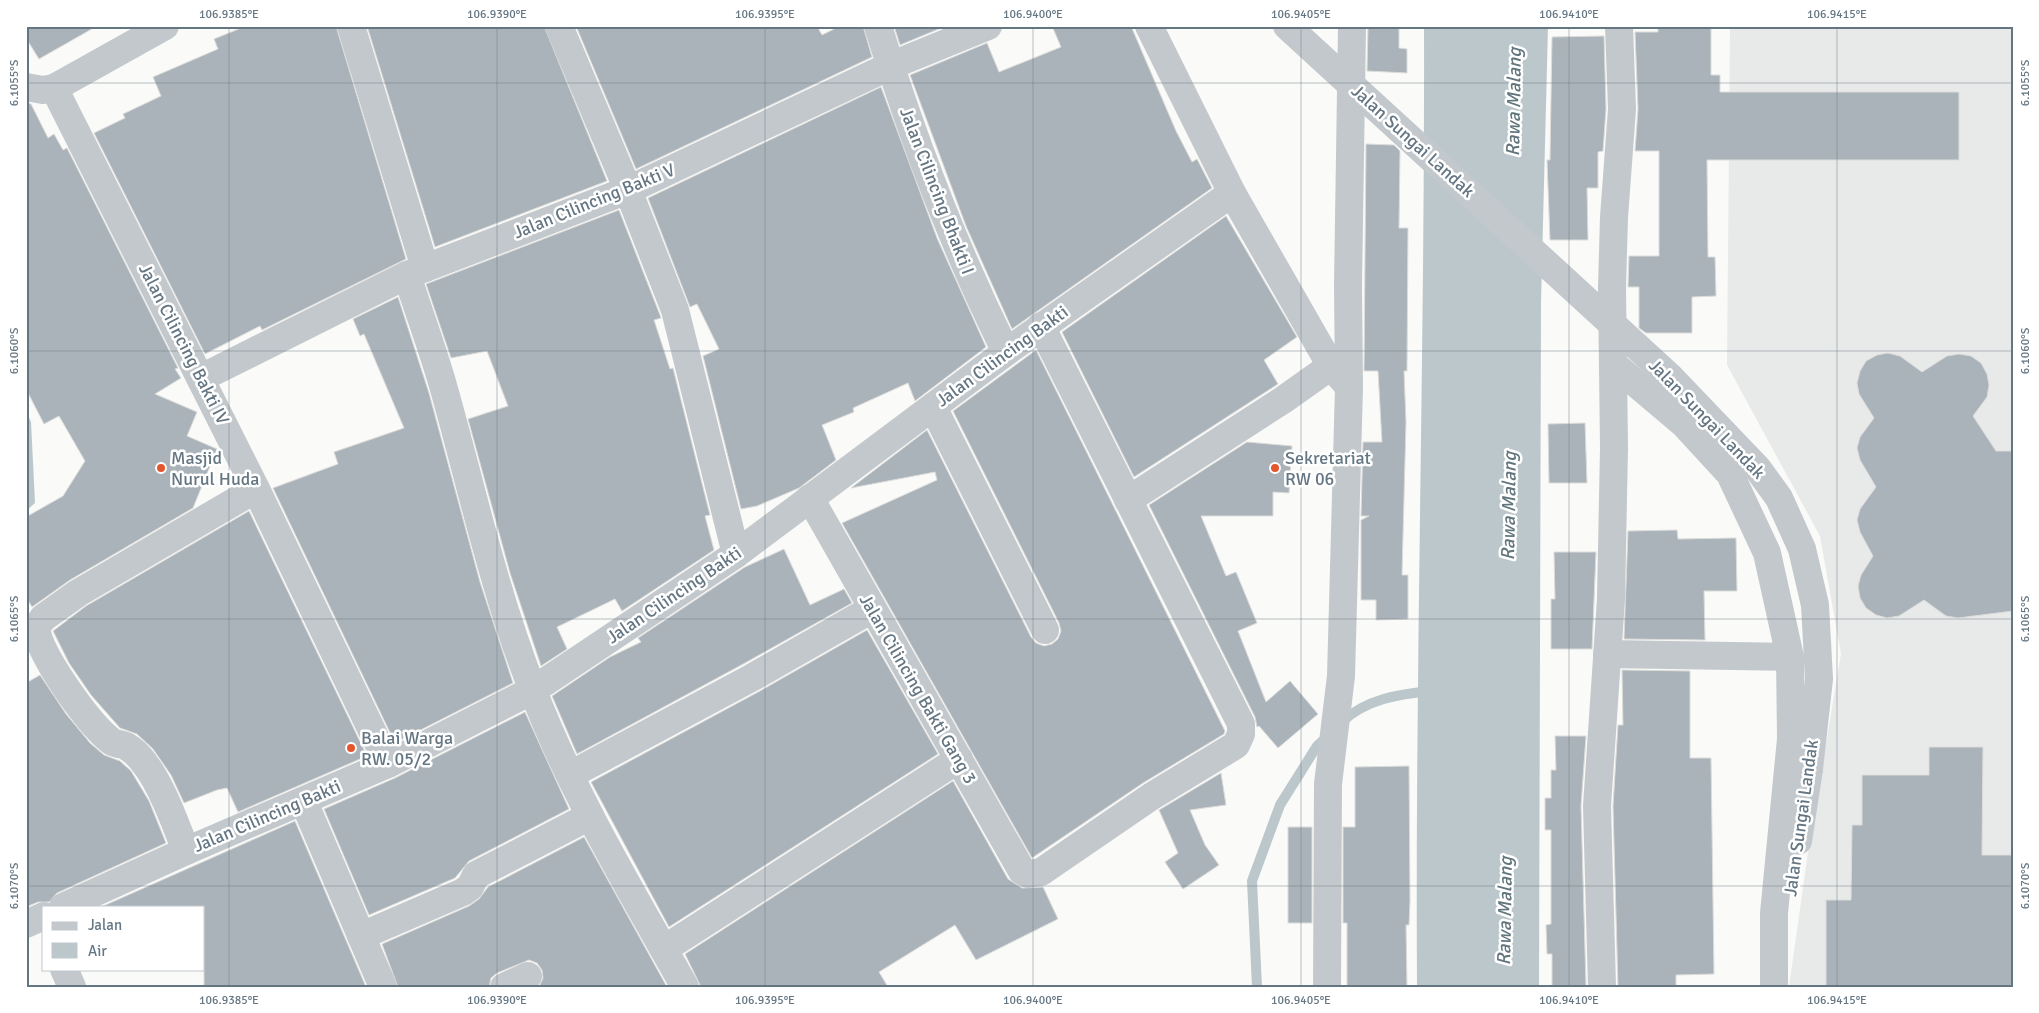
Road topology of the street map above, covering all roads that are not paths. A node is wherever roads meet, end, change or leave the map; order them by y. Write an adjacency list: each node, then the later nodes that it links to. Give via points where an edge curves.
1 (165, 26): 12 (street)
2 (351, 26): 15 (street)
3 (559, 26): 13 (street)
4 (878, 26): 10 (street, Jalan Cilincing Bhakti I)
5 (988, 26): 10 (street, Jalan Cilincing Bakti V)
6 (1149, 26): 14 (street)
7 (1286, 26): 47 (street, Jalan Sungai Landak, bridge, via 1669,376 1758,469 1779,498 1802,549 1814,605 1819,679 1809,769)
8 (1352, 26): 21 (street)
9 (1619, 26): 18 (street, via 1622,109 1614,217)
10 (890, 66): 13 (street, Jalan Cilincing Bakti V); 17 (street, Jalan Cilincing Bhakti I, via 973,286)
11 (26, 87): 12 (street)
12 (54, 88): 20 (street, Jalan Cilincing Bakti IV)
13 (628, 190): 15 (street, Jalan Cilincing Bakti V); 26 (street, via 675,310)
14 (1232, 193): 16 (street, Jalan Cilincing Bakti); 19 (street)
15 (416, 271): 20 (street, Jalan Cilincing Bakti V); 31 (street, via 483,540)
16 (1041, 326): 17 (street, Jalan Cilincing Bakti); 25 (street)
17 (1006, 352): 22 (street, Jalan Cilincing Bakti)
18 (1613, 364): 29 (street, via 1611,599); 30 (street, via 1684,424 1730,474 1767,553)
19 (1331, 366): 21 (street); 25 (street)
20 (201, 378): 23 (street, Jalan Cilincing Bakti IV)
21 (1349, 387): 45 (street, via 1341,676 1328,784)
22 (933, 407): 24 (street, Jalan Cilincing Bakti); 28 (street)
23 (256, 489): 33 (street, Jalan Cilincing Bakti IV); 37 (street, via 78,592 43,618 36,628 37,640 66,687 97,726 113,742 138,755 147,766)
24 (810, 498): 26 (street, Jalan Cilincing Bakti); 27 (street, Jalan Cilincing Bakti Gang 3)
25 (1128, 500): 32 (street, Jalan Cilincing Bakti Gang 3, via 1241,724 1236,745 1152,796 1041,872 1032,874 1022,872)
26 (736, 554): 31 (street, Jalan Cilincing Bakti)
27 (872, 609): 32 (street, Jalan Cilincing Bakti Gang 3); 34 (street)
28 (1045, 630)
29 (1607, 654): 30 (street); 46 (street, via 1597,806)
30 (1790, 657): 47 (street, via 1792,739 1774,913)
31 (532, 690): 33 (street, Jalan Cilincing Bakti); 34 (street)
32 (959, 759): 40 (street)
33 (388, 764): 35 (street, Jalan Cilincing Bakti)
34 (570, 775): 36 (street)
35 (304, 802): 37 (street, Jalan Cilincing Bakti); 39 (street)
36 (590, 816): 39 (street, via 476,875 470,887 463,892); 40 (street)
37 (186, 851): 38 (street, Jalan Cilincing Bakti)
38 (68, 906)
39 (361, 936): 43 (street)
40 (664, 949): 44 (street)
41 (64, 970): 42 (street)
42 (72, 987)
43 (383, 987)
44 (685, 987)
45 (1327, 987)
46 (1602, 987)
47 (1775, 987)

